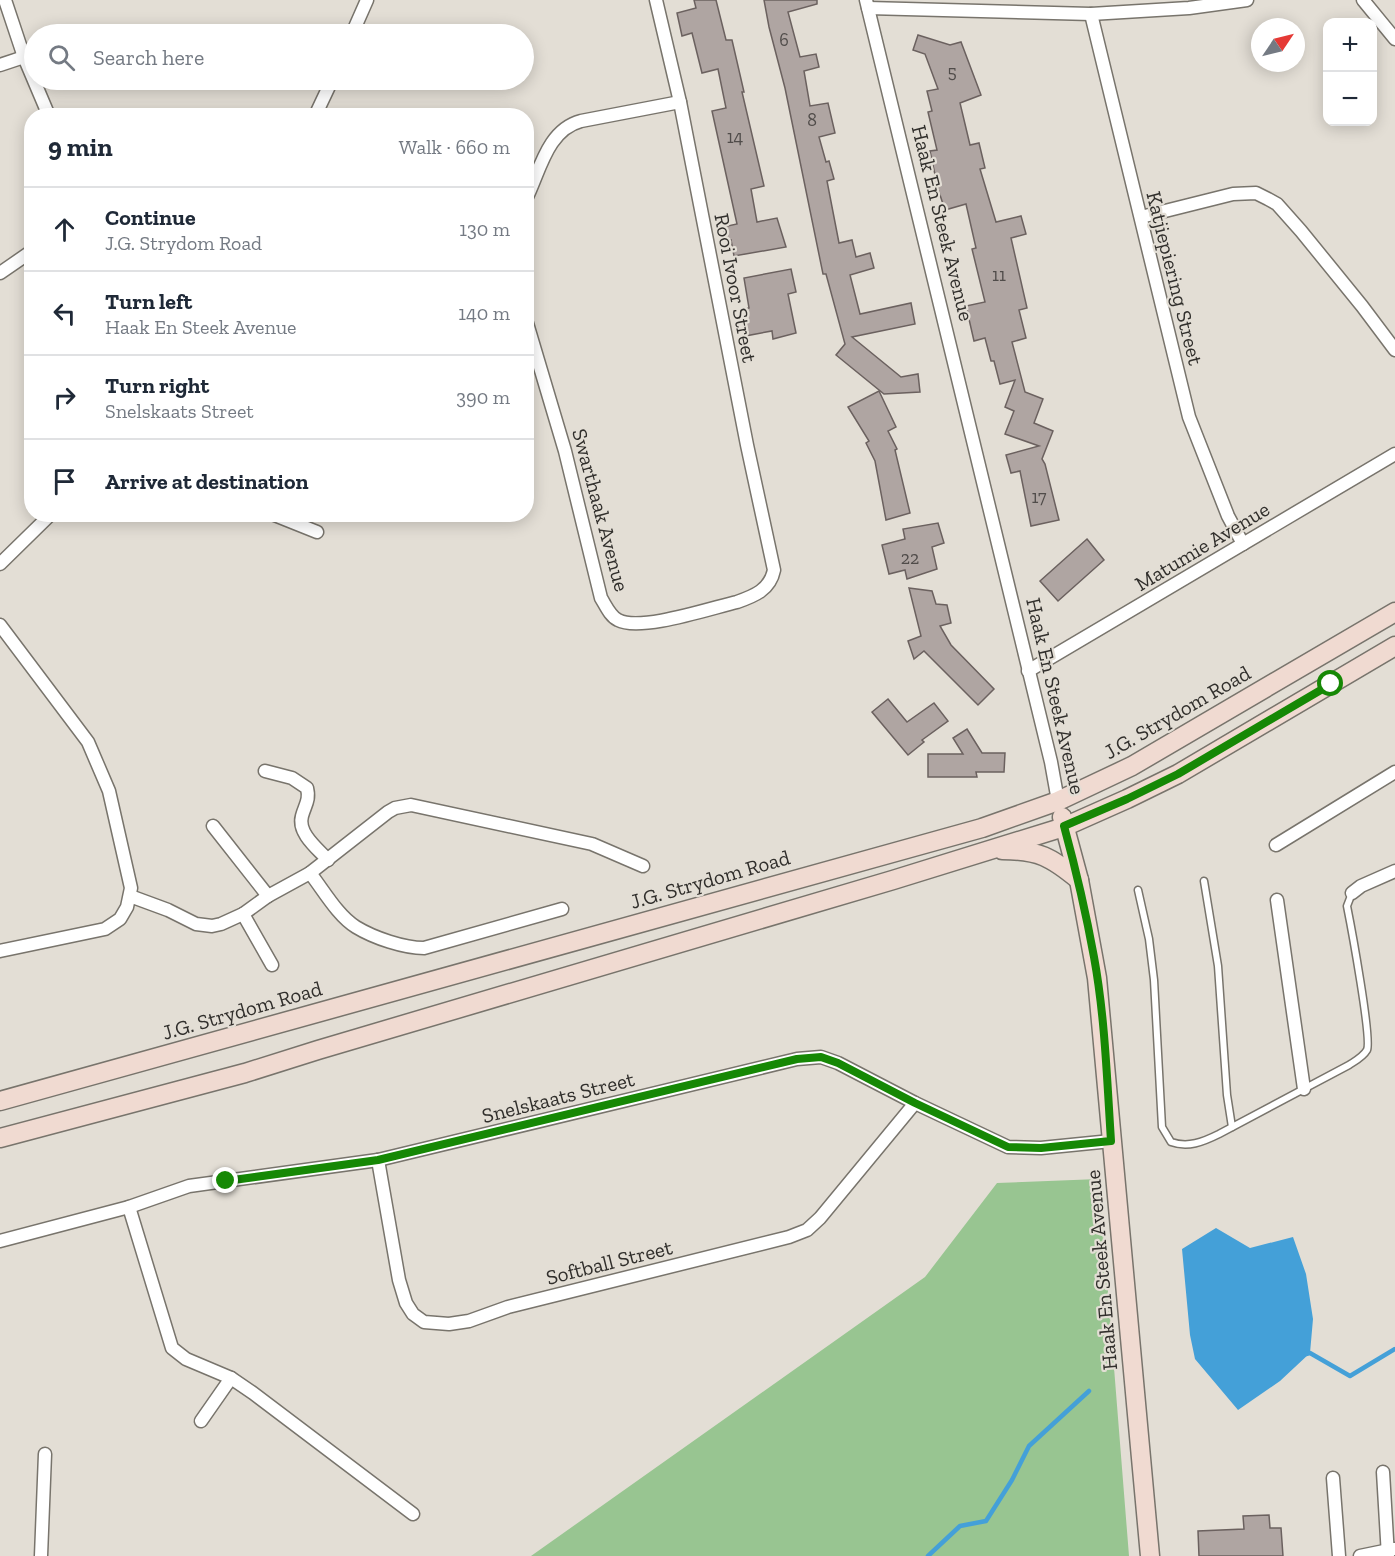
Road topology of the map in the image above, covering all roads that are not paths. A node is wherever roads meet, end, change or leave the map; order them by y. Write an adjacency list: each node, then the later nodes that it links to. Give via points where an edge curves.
1 (4, 0): 10 (street)
2 (368, 0): 8 (street)
3 (656, 0): 14 (street, Rooi Ivoor Street)
4 (1247, 0): 7 (street)
5 (1363, 0): 9 (street)
6 (867, 4): 7 (street); 33 (street, Haak En Steek Avenue)
7 (1091, 14): 18 (street, Katjiepiering Street)
8 (357, 24)
9 (1395, 39)
10 (24, 57): 11 (street)
11 (0, 65)
12 (38, 90): 15 (street)
13 (327, 90): 16 (street)
14 (680, 102): 17 (street, via 566,127 552,142); 29 (street, Rooi Ivoor Street, via 774,570)
15 (46, 108)
16 (319, 108)
17 (534, 181)
18 (1141, 217): 22 (street, via 1233,194 1256,193 1268,199 1301,231); 27 (street, Katjiepiering Street, via 1194,433)
19 (24, 256): 20 (street)
20 (0, 273)
21 (534, 346): 29 (street, Swarthaak Avenue, via 566,451 601,598 612,616 626,623 643,624 737,602)
22 (1395, 350)
23 (1395, 453): 27 (street, Matumie Avenue)
24 (43, 522): 28 (street)
25 (292, 522): 26 (street)
26 (317, 532)
27 (1243, 544): 33 (street, Matumie Avenue)
28 (0, 564)
29 (769, 583)
30 (1395, 612): 36 (street, J.G. Strydom Road, via 1132,766)
31 (0, 625): 49 (street, via 88,741 109,791 131,882)
32 (1395, 646): 38 (street, via 1178,774)
33 (1028, 671): 36 (street, Haak En Steek Avenue)
34 (265, 771): 41 (street, via 292,778 307,788 308,801 301,818 303,829)
35 (1395, 772): 39 (street)
36 (1058, 801): 38 (street, Haak En Steek Avenue); 57 (street, J.G. Strydom Road, via 982,828)
37 (213, 826): 50 (street)
38 (1064, 826): 40 (street); 45 (street, Haak En Steek Avenue)
39 (1276, 846)
40 (989, 850): 45 (street, via 1044,856); 60 (street, via 245,1073)
41 (328, 860): 42 (street, via 388,812 411,806 592,844); 44 (street)
42 (643, 866)
43 (1395, 871): 48 (street)
44 (310, 873): 50 (street); 52 (street, via 356,927 405,947 424,948)
45 (1078, 880): 61 (street, Haak En Steek Avenue, via 1097,978)
46 (1204, 881): 59 (lane, via 1216,955)
47 (1138, 890): 59 (lane, via 1153,970 1162,1127 1171,1142 1183,1145 1206,1140)
48 (1352, 893): 56 (lane, via 1347,906 1369,1043 1359,1058)
49 (130, 896): 53 (street, via 196,924 212,926); 54 (street, via 120,919 105,929)
50 (268, 896): 53 (street)
51 (1277, 900): 56 (street)
52 (562, 909)
53 (243, 914): 55 (street)
54 (0, 951)
55 (272, 965)
56 (1304, 1089): 59 (lane)
57 (0, 1101)
58 (915, 1103): 61 (street, Snelskaats Street, via 1008,1147); 62 (street, Snelskaats Street, via 838,1063 821,1057 797,1059); 62 (street, Softball Street, via 807,1230 449,1324 424,1322 406,1303)
59 (1232, 1127)
60 (0, 1138)
61 (1111, 1141): 73 (street, Haak En Steek Avenue)
62 (378, 1160): 63 (street, Snelskaats Street, via 189,1186)
63 (129, 1207): 64 (street, Snelskaats Street); 65 (street, via 172,1348 181,1356)
64 (0, 1241)
65 (231, 1378): 66 (street); 70 (street)
66 (201, 1421)
67 (45, 1454): 72 (street)
68 (1383, 1472): 71 (street)
69 (1333, 1478): 74 (street)
70 (413, 1514)
71 (1390, 1551): 75 (street)
72 (41, 1556)
73 (1150, 1556)
74 (1339, 1556)
75 (1360, 1556)

